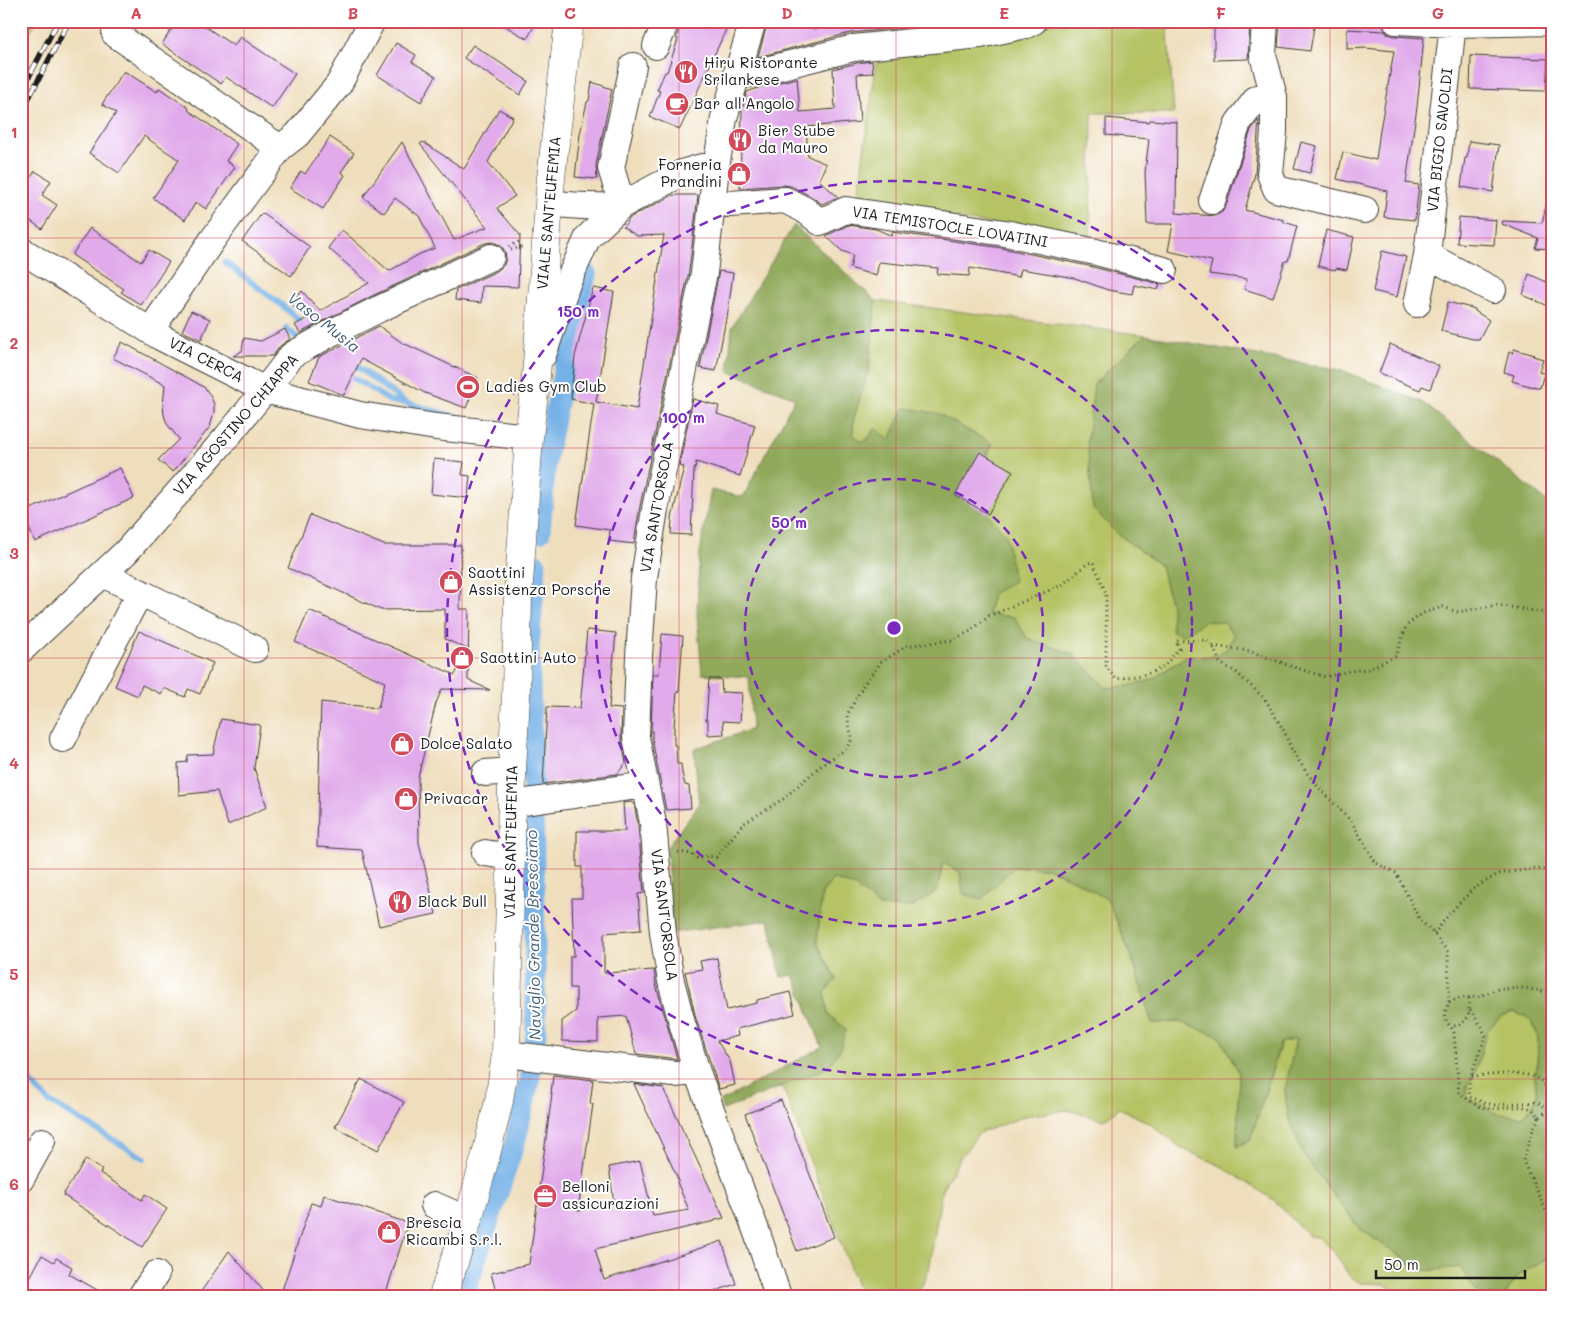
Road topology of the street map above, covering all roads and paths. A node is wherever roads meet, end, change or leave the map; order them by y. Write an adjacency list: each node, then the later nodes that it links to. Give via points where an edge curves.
1 (118, 21): 15 (street, via 115,34)
2 (372, 21): 15 (street, via 339,84 297,135)
3 (569, 21): 19 (main road, VIALE SANT'EUFEMIA)
4 (666, 21): 11 (street)
5 (753, 21): 13 (street, VIA SANT'ORSOLA)
6 (1034, 21): 13 (street, via 980,35 854,48 750,74)
7 (1265, 21): 14 (street, via 1263,56)
8 (1396, 21): 10 (street)
9 (1553, 22): 10 (street)
10 (1454, 24): 23 (street, VIA BIGIO SAVOLDI)
11 (656, 46)
12 (632, 66): 20 (street, via 612,168)
13 (738, 72): 16 (street, VIA SANT'ORSOLA, via 724,118)
14 (1274, 97): 17 (street, via 1257,98 1238,124); 21 (street, via 1270,174 1276,189)
15 (280, 148): 28 (street)
16 (716, 168): 18 (street, VIA SANT'ORSOLA); 20 (street, via 702,167 682,173)
17 (1212, 201)
18 (712, 202): 25 (street, VIA TEMISTOCLE LOVATINI, via 785,200 820,222 846,210 1005,233); 41 (street, VIA SANT'ORSOLA, via 704,273 655,508 644,578 636,737)
19 (549, 203): 20 (street, via 604,208); 29 (main road, VIALE SANT'EUFEMIA)
20 (622, 205): 29 (street, via 588,237 566,284)
21 (1365, 210)
22 (21, 250): 28 (street, VIA CERCA)
23 (1428, 255): 26 (street); 27 (street, VIA BIGIO SAVOLDI)
24 (491, 257): 30 (street, VIA AGOSTINO CHIAPPA, via 333,332 292,355)
25 (1164, 270)
26 (1493, 290)
27 (1417, 304)
28 (150, 331): 30 (street, VIA CERCA)
29 (536, 376): 31 (main road, VIALE SANT'EUFEMIA)
30 (265, 390): 31 (street, VIA CERCA, via 360,415); 32 (street, VIA AGOSTINO CHIAPPA, via 126,552)
31 (529, 437): 39 (main road, VIALE SANT'EUFEMIA, via 518,598)
32 (103, 574): 33 (street); 37 (street, VIA AGOSTINO CHIAPPA)
33 (140, 592): 36 (street); 38 (street)
34 (1553, 614): 35 (path, via 1497,605 1458,612 1444,607 1423,613 1406,626 1396,656 1368,669 1326,677 1250,651)
35 (1213, 646): 43 (path, via 1206,640 1176,641 1179,649 1164,666 1150,674 1116,679 1106,667 1106,593 1093,562 1088,563 1062,584 989,616 969,632 952,640 907,646 881,662 864,684 848,714 852,739 846,749 818,768 783,799 743,824 716,857 698,859 692,854); 46 (path, via 1220,663 1236,672 1265,699 1306,772 1351,821 1376,863 1396,873 1420,920)
36 (255, 649)
37 (21, 650)
38 (64, 739)
39 (512, 771): 40 (street); 42 (main road, VIALE SANT'EUFEMIA)
40 (485, 773)
41 (645, 785): 42 (street); 53 (street, VIA SANT'ORSOLA, via 653,823 663,933 671,981)
42 (527, 803): 52 (main road, VIALE SANT'EUFEMIA, via 498,854)
43 (677, 852)
44 (1552, 870): 45 (path); 46 (path, via 1498,874 1472,889)
45 (1552, 875)
46 (1434, 934): 49 (path, via 1448,952)
47 (1553, 993): 48 (path, via 1524,988 1498,989)
48 (1469, 998): 49 (path); 50 (path)
49 (1449, 1002): 51 (path, via 1445,1013)
50 (1469, 1008): 51 (path, via 1469,1015 1463,1023); 54 (path, via 1486,1037)
51 (1451, 1027): 58 (path, via 1459,1093 1484,1108 1522,1107 1532,1109)
52 (513, 1055): 53 (street, via 674,1074); 62 (main road, VIALE SANT'EUFEMIA)
53 (697, 1072): 65 (street, VIA SANT'ORSOLA)
54 (1472, 1076): 55 (path, via 1525,1075 1541,1081); 57 (path, via 1468,1094 1473,1099 1494,1104 1536,1102)
55 (1553, 1096)
56 (1553, 1105): 57 (path)
57 (1548, 1108): 58 (path)
58 (1540, 1117): 63 (path, via 1523,1161)
59 (42, 1140): 60 (street)
60 (21, 1180)
61 (434, 1205): 62 (street)
62 (468, 1220): 67 (main road, VIALE SANT'EUFEMIA)
63 (1553, 1224)
64 (156, 1274): 66 (street)
65 (779, 1295)
66 (141, 1296)
67 (442, 1296)

